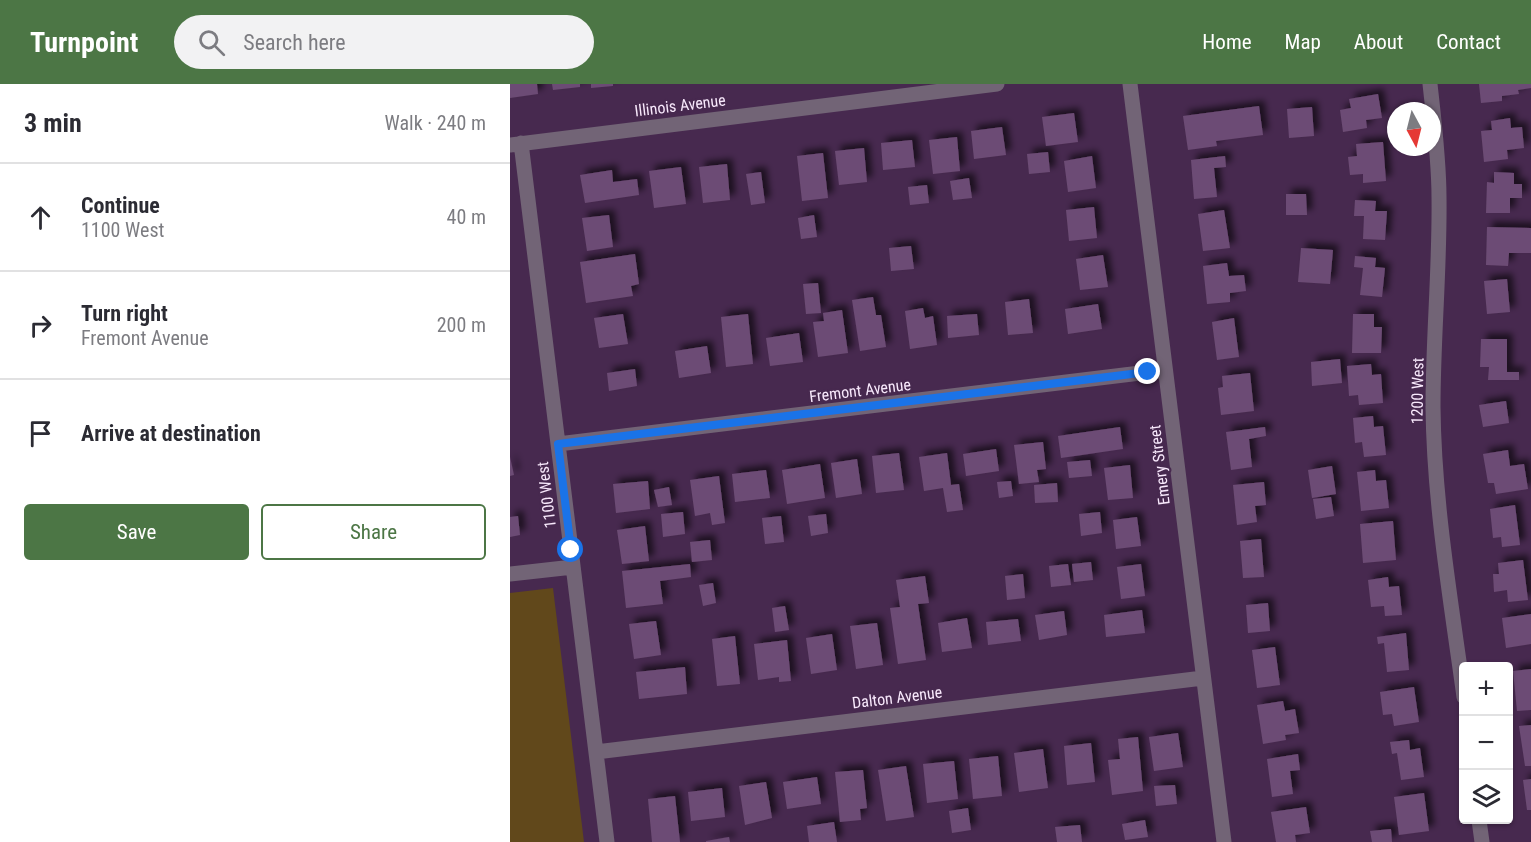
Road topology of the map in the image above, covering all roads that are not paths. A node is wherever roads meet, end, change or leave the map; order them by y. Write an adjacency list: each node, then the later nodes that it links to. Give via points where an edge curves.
1 (997, 84): 4 (street, Illinois Avenue)
2 (1130, 84): 5 (street, Emery Street)
3 (1430, 84): 9 (street, 1200 West, via 1439,196 1434,447)
4 (515, 144): 6 (street, 1100 West)
5 (1165, 370): 6 (street, Fremont Avenue); 10 (street, Emery Street)
6 (558, 444): 7 (street, 1100 West)
7 (573, 567): 8 (street); 11 (street, 1100 West)
8 (510, 574)
9 (1459, 662)
10 (1203, 678): 11 (street, Dalton Avenue); 14 (street, Emery Street)
11 (596, 752): 13 (street, 1100 West)
12 (1480, 824): 15 (street)
13 (607, 842)
14 (1224, 842)
15 (1482, 842)

